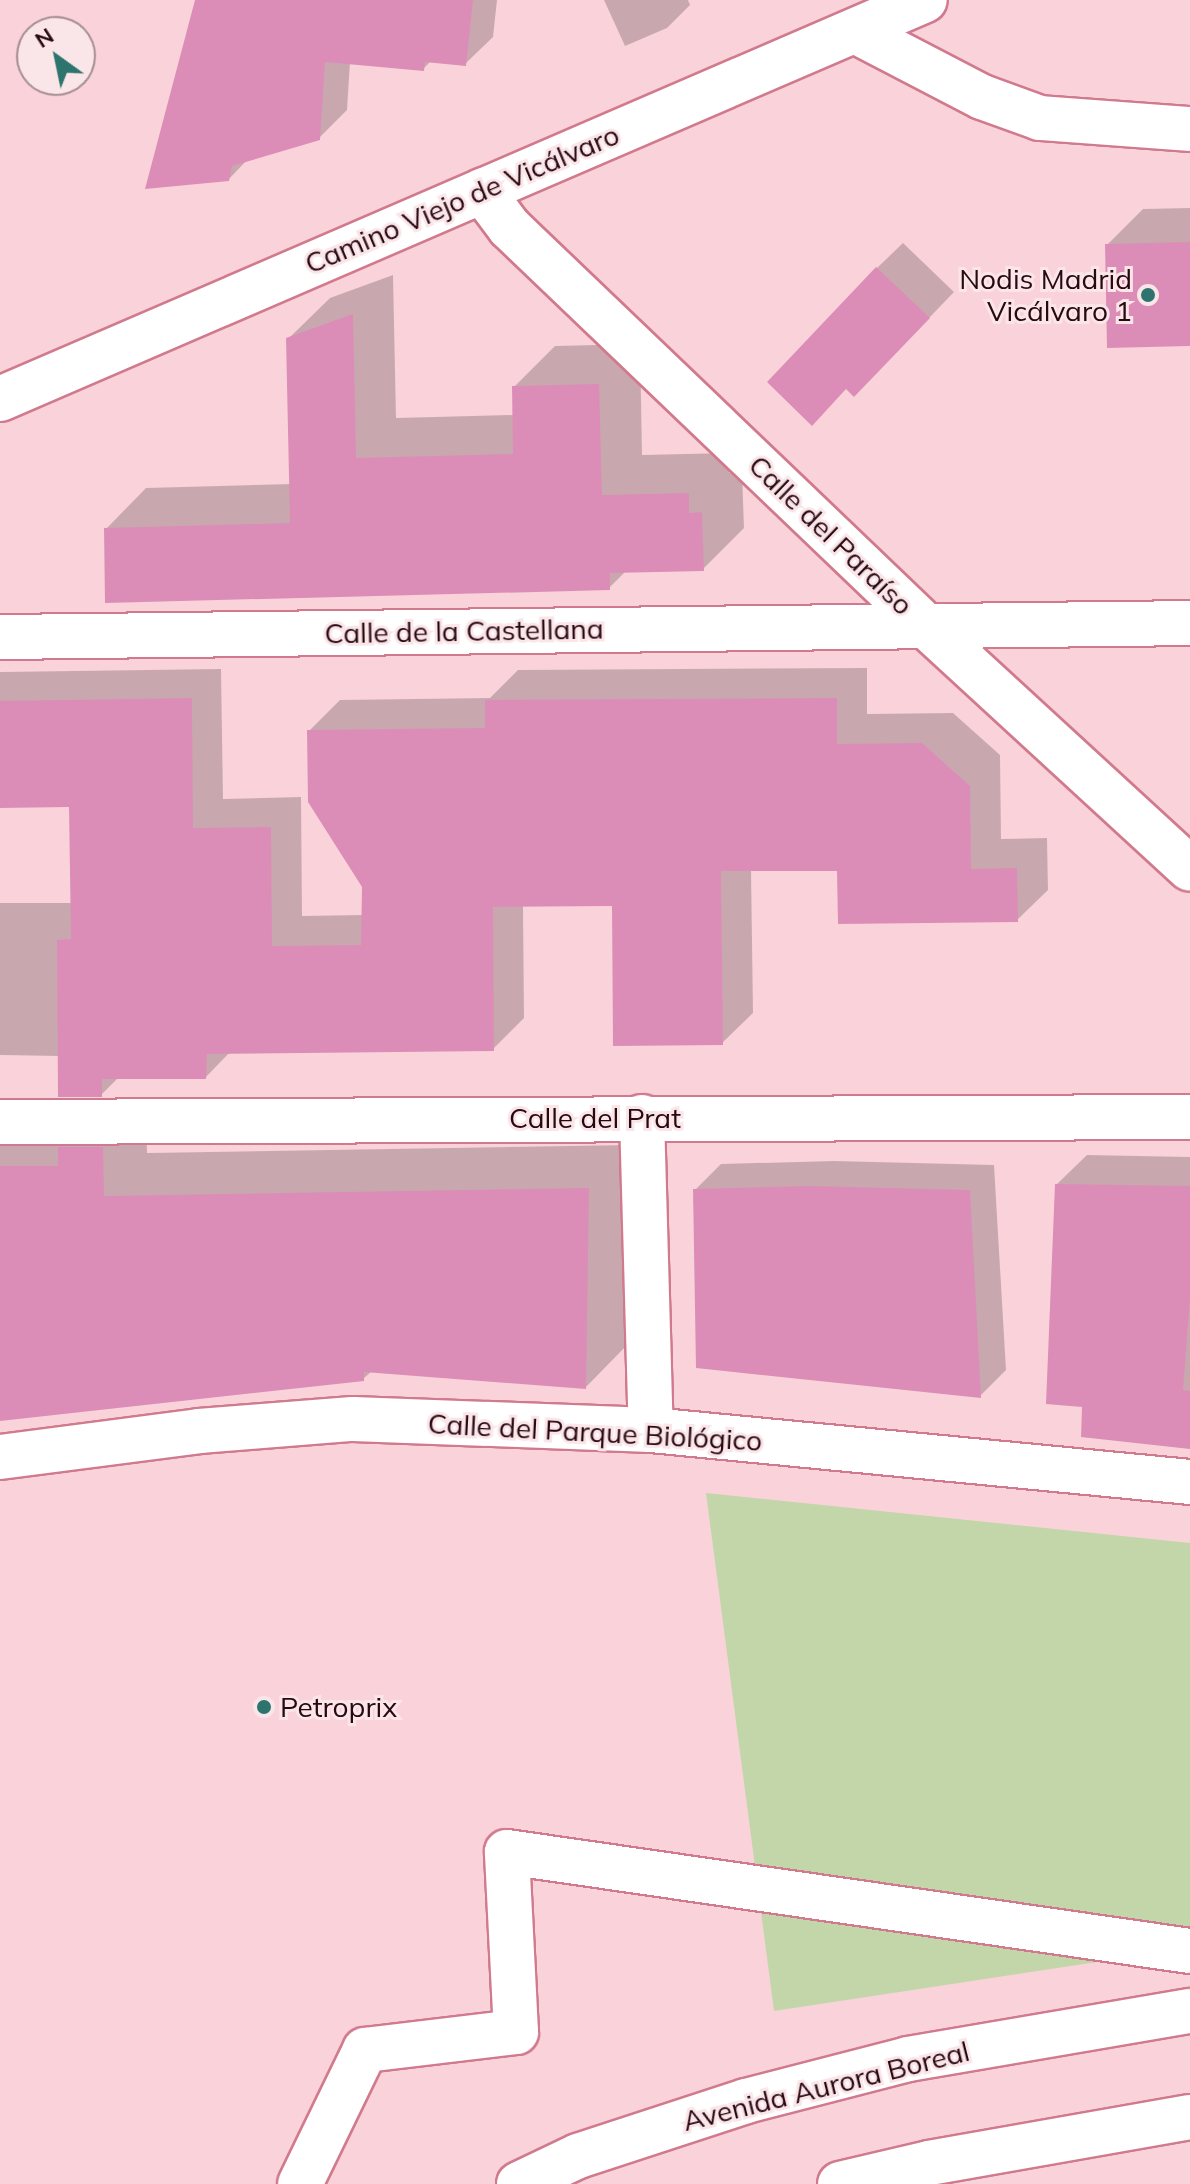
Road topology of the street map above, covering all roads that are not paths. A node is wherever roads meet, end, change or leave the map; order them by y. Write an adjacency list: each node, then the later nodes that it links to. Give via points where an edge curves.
1 (925, 0): 2 (street, Camino Viejo de Vicálvaro)
2 (855, 31): 3 (street, via 982,97 1040,118); 4 (street, Camino Viejo de Vicálvaro)
3 (1190, 129)
4 (482, 191): 5 (street, Camino Viejo de Vicálvaro); 7 (street, Calle del Paraíso, via 509,227)
5 (0, 399)
6 (1190, 623): 7 (street, Calle de la Castellana)
7 (927, 627): 8 (street, Calle de la Castellana); 9 (street, Calle del Paraíso)
8 (0, 637)
9 (1190, 869)
10 (642, 1117): 11 (street, Calle del Prat); 12 (street, Calle del Prat); 13 (street)
11 (1190, 1117)
12 (0, 1122)
13 (651, 1430): 14 (street, Calle del Parque Biológico, via 353,1419 199,1431); 15 (street, Calle del Parque Biológico)
14 (0, 1457)
15 (1190, 1482)
16 (1190, 1951): 19 (street, via 507,1852 516,2032 365,2050)
17 (1190, 2011): 20 (street, Avenida Aurora Boreal, via 893,2063 732,2106 578,2156)
18 (1190, 2117): 21 (street)
19 (300, 2184)
20 (519, 2184)
21 (840, 2184)

